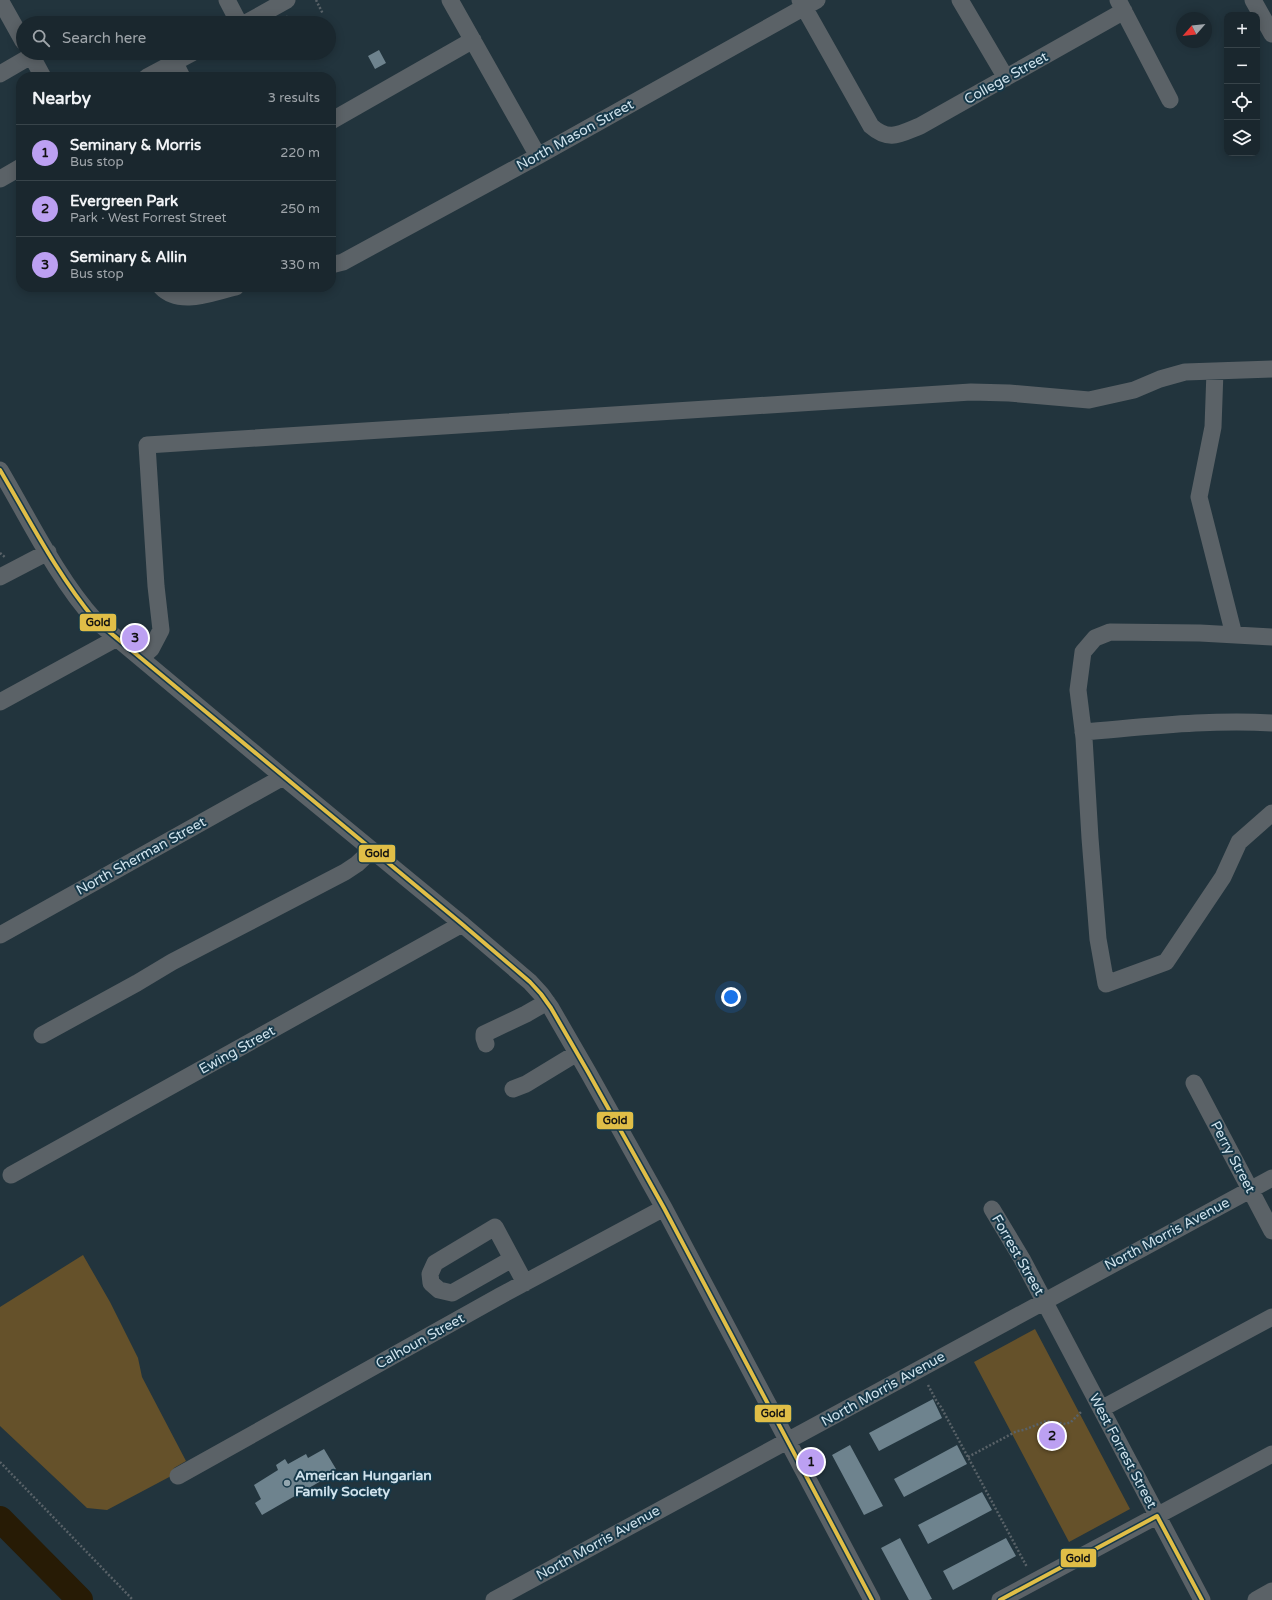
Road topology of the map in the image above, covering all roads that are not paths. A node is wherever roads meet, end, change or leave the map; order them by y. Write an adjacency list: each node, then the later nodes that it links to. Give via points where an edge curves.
1 (0, 0): 11 (street)
2 (227, 0): 9 (street)
3 (287, 0): 10 (street)
4 (450, 0): 13 (street)
5 (960, 0): 20 (street)
6 (1253, 0): 12 (street)
7 (807, 2): 20 (street, College Street, via 871,126 884,135 899,134 920,126); 23 (street, North Mason Street)
8 (1121, 5): 20 (street, College Street); 21 (street)
9 (235, 16)
10 (258, 16)
11 (16, 29)
12 (1272, 34)
13 (473, 40): 22 (street); 23 (street)
14 (21, 60): 19 (street)
15 (33, 60): 18 (street)
16 (186, 60): 17 (street)
17 (178, 70)
18 (40, 72)
19 (0, 74)
20 (1006, 78)
21 (1170, 100)
22 (336, 118)
23 (538, 156): 26 (street, North Mason Street)
24 (16, 170): 25 (street)
25 (0, 179)
26 (336, 264)
27 (166, 292): 28 (street, via 193,297)
28 (214, 292)
29 (1272, 369): 30 (street)
30 (1215, 371): 34 (street, via 1213,427 1199,496); 37 (street, via 1185,372 1134,390 1089,400 971,392 147,445 161,630 150,649)
31 (0, 470): 32 (street)
32 (48, 552): 33 (street); 36 (street, via 81,604 95,620)
33 (0, 577)
34 (1234, 635): 35 (street); 40 (street, via 1110,632 1095,638 1083,652 1078,690)
35 (1272, 637)
36 (117, 638): 37 (street); 38 (street)
37 (141, 658): 41 (street)
38 (0, 702)
39 (1272, 723): 40 (street, via 1222,723)
40 (1083, 732): 42 (street, via 1098,939 1106,984 1166,962 1223,877 1239,842)
41 (282, 777): 43 (street); 45 (street, North Sherman Street)
42 (1272, 814)
43 (372, 850): 44 (street); 47 (street, via 345,872 172,962)
44 (462, 924): 46 (street, via 530,982); 52 (street, Ewing Street)
45 (0, 935)
46 (547, 1002): 48 (street, via 484,1034); 49 (street)
47 (42, 1035)
48 (486, 1044)
49 (577, 1053): 51 (street, via 526,1084); 55 (street)
50 (1194, 1083): 54 (street, Perry Street)
51 (513, 1089)
52 (12, 1175)
53 (1272, 1178): 54 (street, North Morris Avenue)
54 (1250, 1189): 57 (street, Perry Street); 60 (street, North Morris Avenue)
55 (664, 1208): 59 (street, Calhoun Street); 63 (street)
56 (992, 1209): 60 (street, Forrest Street)
57 (1272, 1231)
58 (512, 1259): 58 (street, via 495,1228 435,1263 430,1274 431,1283 439,1290 452,1293); 59 (street)
59 (525, 1283): 65 (street, Calhoun Street)
60 (1044, 1301): 62 (street, West Forrest Street); 63 (street, North Morris Avenue)
61 (1272, 1317): 62 (street)
62 (1101, 1409): 66 (street, West Forrest Street)
63 (788, 1440): 68 (street, North Morris Avenue); 69 (street)
64 (1272, 1454): 66 (street)
65 (178, 1476)
66 (1157, 1516): 70 (street); 71 (street, West Forrest Street)
67 (1272, 1592): 72 (street)
68 (494, 1600)
69 (872, 1600)
70 (1000, 1600)
71 (1202, 1600)
72 (1256, 1600)

